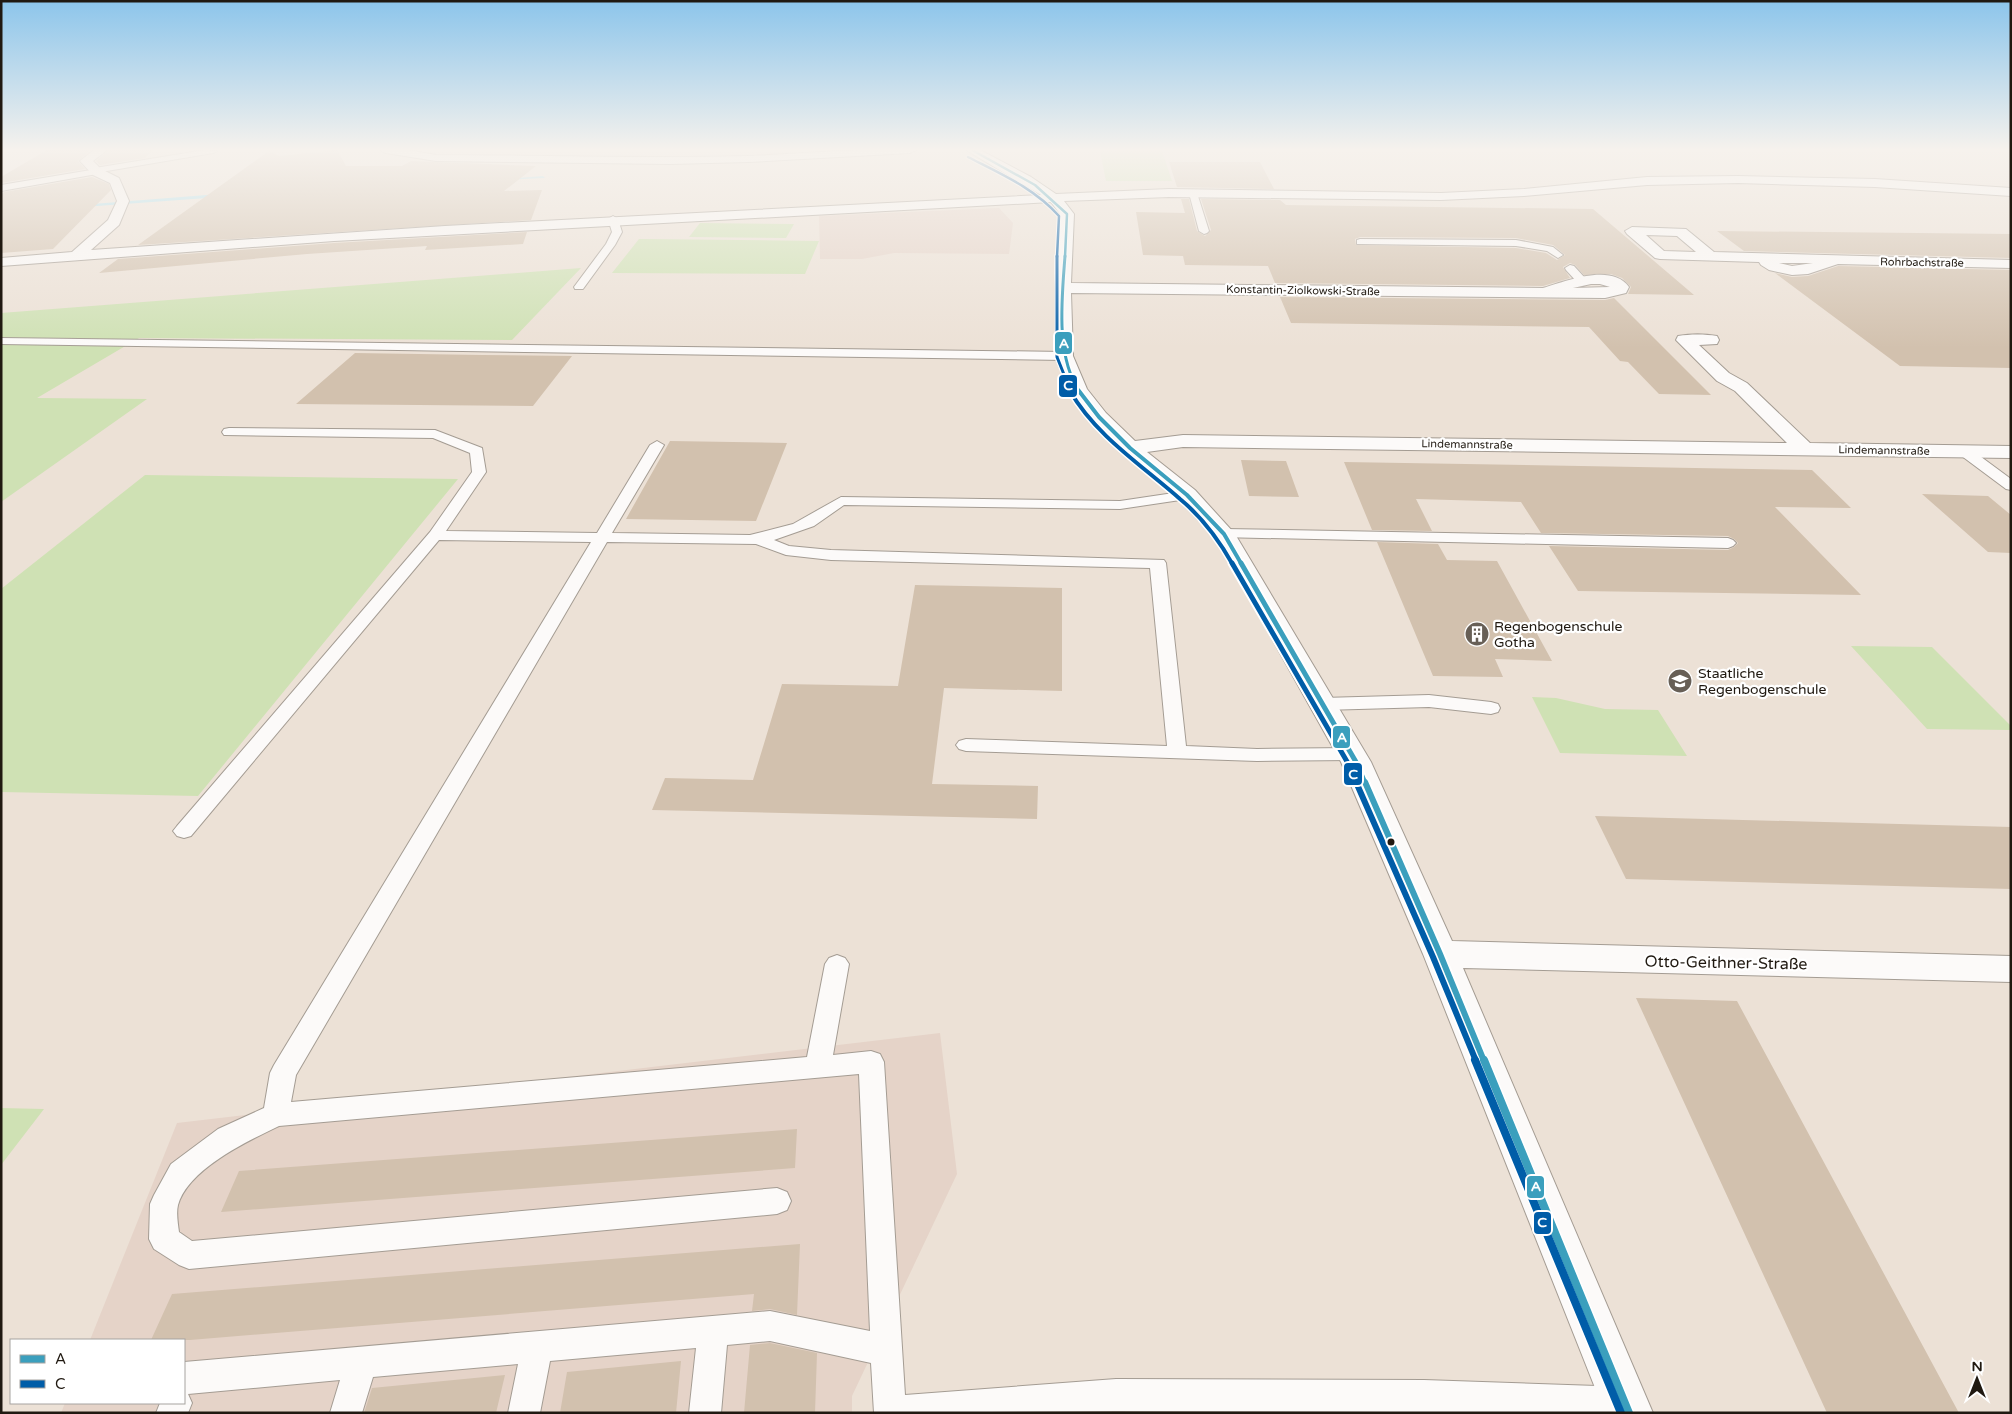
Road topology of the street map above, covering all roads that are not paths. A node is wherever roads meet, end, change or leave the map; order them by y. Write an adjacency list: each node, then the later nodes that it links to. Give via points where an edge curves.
1 (117, 216): 8 (street, via 114,222)
2 (688, 216): 5 (street)
3 (1067, 216): 16 (street)
4 (1200, 216): 6 (lane)
5 (613, 219): 8 (street); 15 (lane, via 617,232)
6 (1204, 231)
7 (1360, 242): 9 (lane, via 1516,244 1550,249)
8 (77, 255): 11 (street)
9 (1558, 255)
10 (1710, 256): 10 (street, Rohrbachstraße, via 1681,232 1632,231 1660,255); 12 (street, Rohrbachstraße)
11 (1, 262)
12 (2011, 264)
13 (1570, 268): 14 (lane)
14 (1581, 280): 17 (street, Konstantin-Ziolkowski-Straße); 17 (street, Konstantin-Ziolkowski-Straße, via 1608,282 1621,287 1621,290)
15 (579, 287)
16 (1063, 288): 17 (street, Konstantin-Ziolkowski-Straße); 20 (street)
17 (1543, 293)
18 (1711, 340): 24 (street, via 1684,340 1723,377 1741,387)
19 (1, 341): 20 (lane)
20 (1064, 356): 23 (street, via 1078,390)
21 (229, 432): 30 (lane, via 435,434 477,451 479,472)
22 (657, 445): 31 (lane)
23 (1130, 448): 24 (street, Lindemannstraße, via 1183,441); 28 (street)
24 (1804, 449): 25 (street, Lindemannstraße)
25 (1964, 451): 26 (street, Lindemannstraße); 27 (lane)
26 (2011, 452)
27 (2011, 486)
28 (1187, 495): 29 (street); 32 (lane, via 1120,505 841,501 817,520 785,533)
29 (1224, 534): 33 (lane); 34 (street)
30 (435, 536): 31 (lane); 39 (lane)
31 (602, 537): 32 (lane); 44 (lane, via 283,1073)
32 (756, 538): 37 (lane, via 786,550 832,556 1158,562)
33 (1728, 543)
34 (1323, 704): 35 (lane, via 1430,702); 38 (street)
35 (1491, 708)
36 (966, 745): 37 (lane)
37 (1177, 752): 38 (lane)
38 (1352, 754): 40 (street)
39 (184, 831)
40 (1440, 954): 42 (street, Otto-Geithner-Straße); 51 (street)
41 (837, 964): 43 (lane)
42 (2011, 968)
43 (818, 1067): 44 (lane); 48 (lane, via 871,1062)
44 (276, 1115): 45 (lane, via 228,1136 180,1173 164,1204 164,1239 189,1255)
45 (777, 1201)
46 (713, 1332): 47 (lane); 48 (lane, via 770,1326); 55 (lane)
47 (537, 1347): 49 (lane); 54 (lane)
48 (886, 1350): 52 (lane)
49 (362, 1362): 50 (lane); 53 (lane)
50 (185, 1385)
51 (1627, 1408): 52 (lane, via 1424,1396 1116,1395)
52 (890, 1412)
53 (346, 1413)
54 (524, 1413)
55 (706, 1413)

